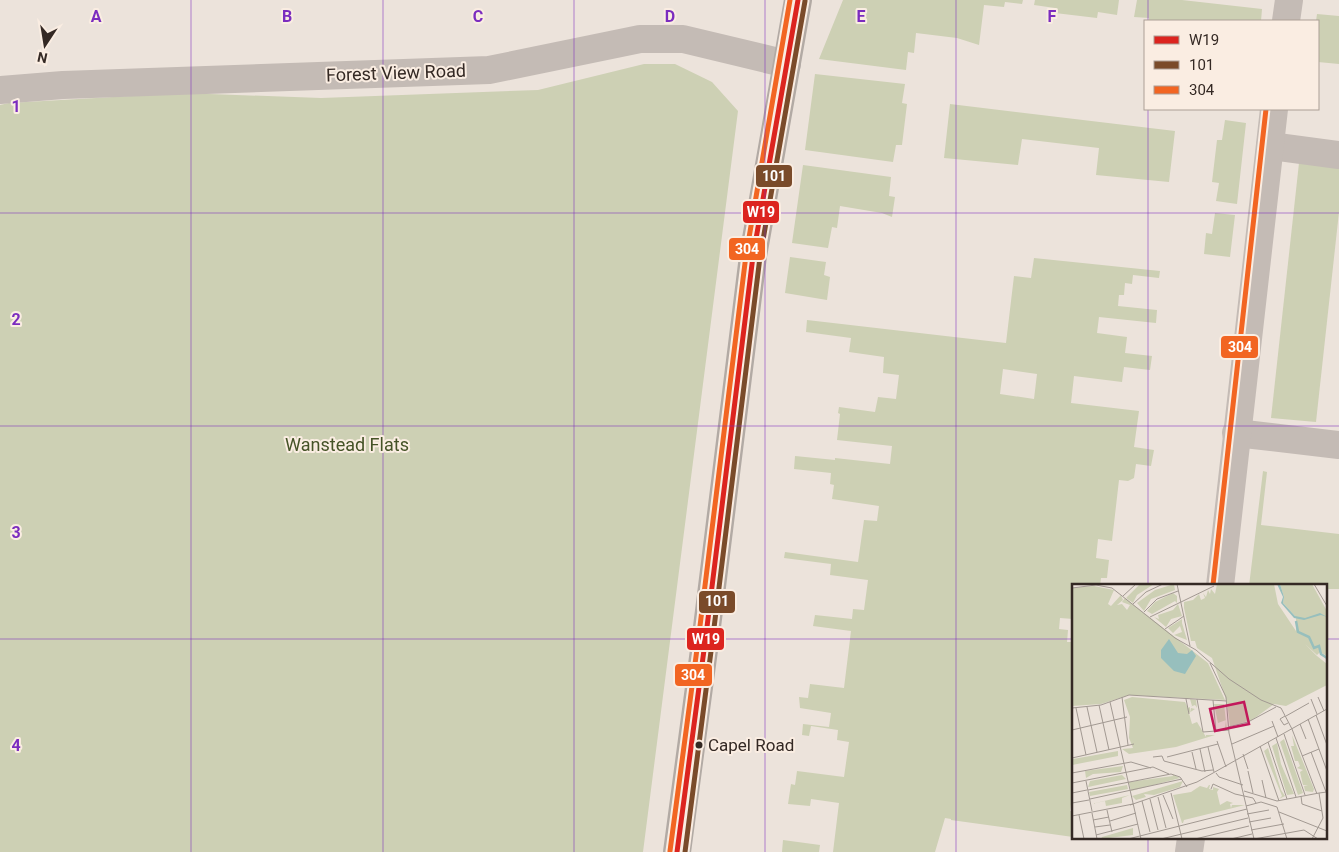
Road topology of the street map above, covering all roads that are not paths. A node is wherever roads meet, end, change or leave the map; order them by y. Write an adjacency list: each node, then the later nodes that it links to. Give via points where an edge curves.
1 (798, 0): 4 (main road)
2 (1289, 0): 3 (street)
3 (1286, 20)
4 (787, 64): 5 (street, Forest View Road, via 683,39 640,39 489,70 63,84); 12 (main road, via 751,274)
5 (0, 90)
6 (1274, 110): 7 (street)
7 (1270, 146): 8 (street); 9 (street)
8 (1339, 155)
9 (1236, 433): 10 (street); 11 (street)
10 (1339, 445)
11 (1220, 584)
12 (677, 852)

